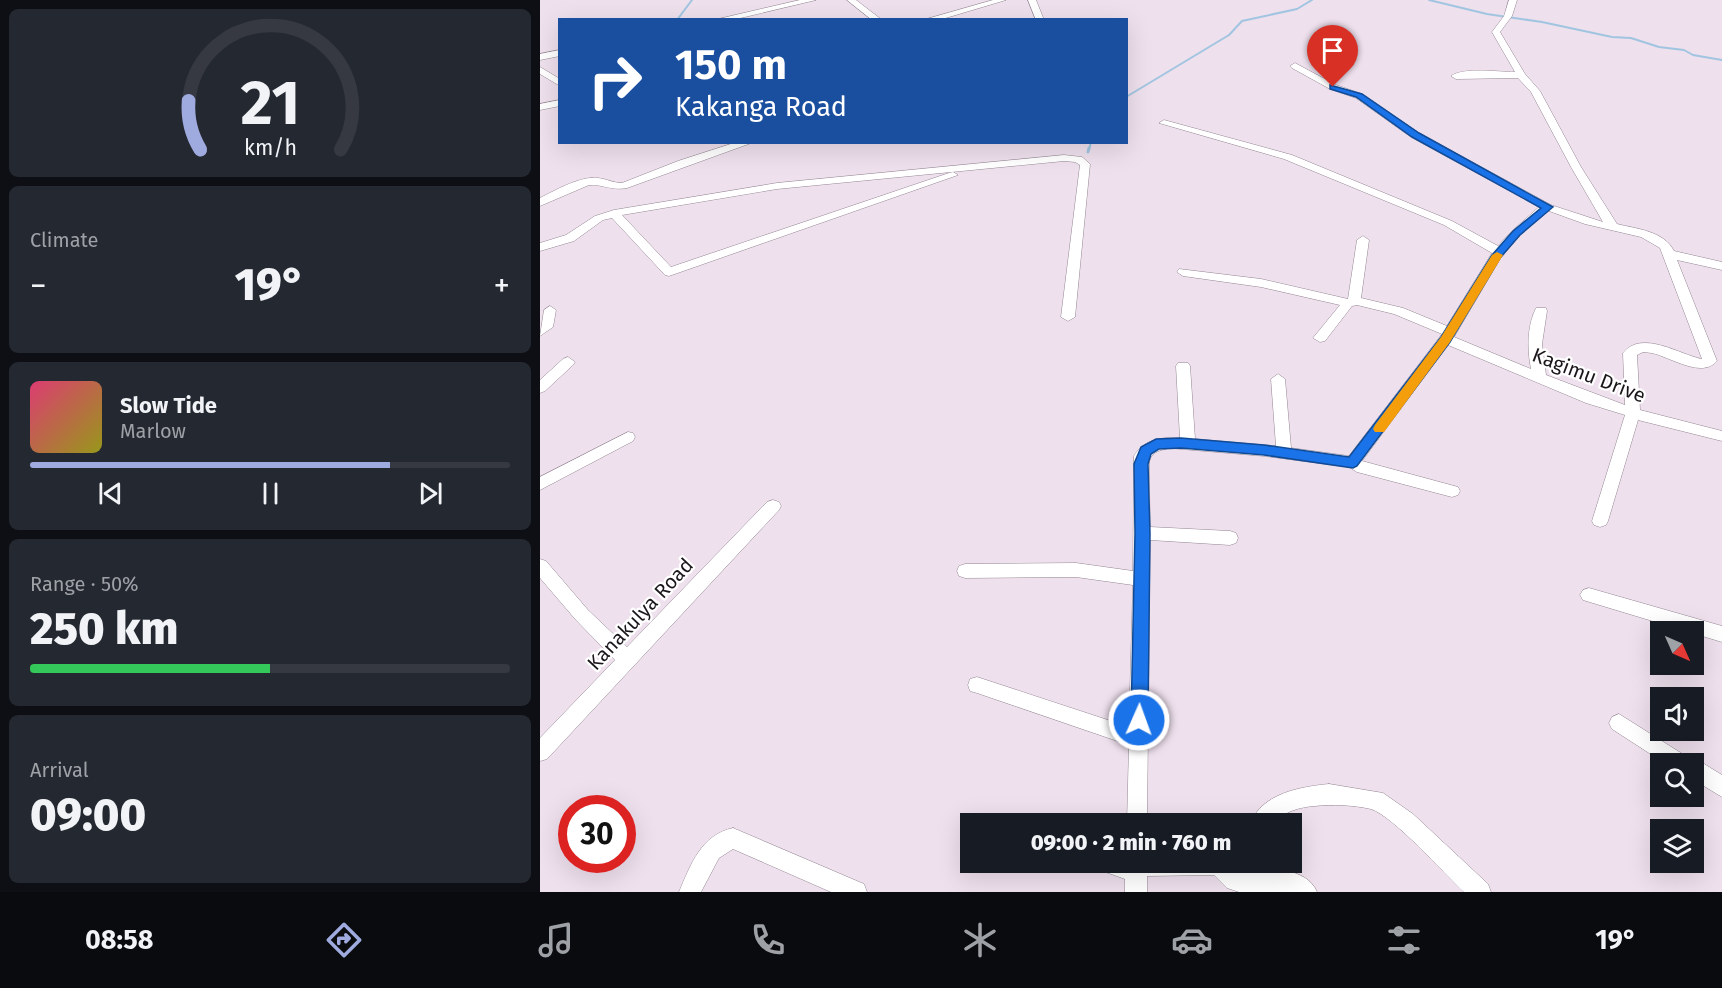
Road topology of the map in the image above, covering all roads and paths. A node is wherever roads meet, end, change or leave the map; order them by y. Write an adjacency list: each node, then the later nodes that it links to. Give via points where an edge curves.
1 (812, 0): 6 (street)
2 (851, 0): 7 (street)
3 (1002, 0): 8 (street)
4 (1032, 0): 9 (street)
5 (1513, 0): 14 (street, via 1508,16 1496,32)
6 (727, 18)
7 (875, 18)
8 (934, 18)
9 (1039, 18)
10 (558, 52): 11 (street)
11 (540, 57)
12 (1295, 66): 23 (street, via 1359,96 1415,135)
13 (540, 70): 16 (street)
14 (1521, 75): 15 (street); 25 (street, via 1535,91)
15 (1456, 76)
16 (558, 82)
17 (558, 103): 18 (street)
18 (540, 107)
19 (1164, 123): 28 (street, via 1288,157 1448,223)
20 (743, 144): 22 (street, via 623,186 587,182)
21 (973, 168): 24 (street, via 808,182); 24 (street, via 669,272); 35 (street, via 1064,158 1085,164)
22 (540, 203)
23 (1547, 207): 25 (street); 28 (street)
24 (614, 213): 27 (street, via 599,218 570,238)
25 (1613, 228): 29 (street, via 1650,236 1665,246)
26 (1363, 240): 32 (street)
27 (540, 247)
28 (1500, 252): 37 (street)
29 (1669, 254): 30 (street); 44 (street, via 1710,361 1698,363 1645,346 1636,347 1629,357)
30 (1722, 266)
31 (1183, 272): 32 (street, Kagimu Drive)
32 (1351, 302): 37 (street, Kagimu Drive, via 1410,315); 38 (street)
33 (550, 310): 36 (street, via 546,327)
34 (1541, 312): 41 (street, via 1534,348)
35 (1068, 316)
36 (540, 332)
37 (1448, 336): 41 (street, Kagimu Drive); 49 (street)
38 (1320, 339)
39 (568, 362): 43 (street)
40 (1183, 366): 47 (street)
41 (1539, 377): 44 (street, Kagimu Drive)
42 (1278, 379): 48 (street)
43 (540, 388)
44 (1634, 413): 45 (street, Kagimu Drive); 53 (street)
45 (1722, 436)
46 (628, 437): 50 (street)
47 (1188, 444): 48 (street); 54 (street, via 1156,444 1142,456)
48 (1284, 453): 49 (street)
49 (1353, 462): 51 (street)
50 (540, 484)
51 (1452, 491)
52 (773, 506): 61 (street, Kanakulya Road)
53 (1600, 521)
54 (1142, 533): 55 (street); 58 (street)
55 (1230, 538)
56 (540, 566): 61 (street)
57 (965, 571): 58 (street, via 1076,570)
58 (1142, 579): 64 (street)
59 (1589, 595): 60 (street)
60 (1722, 634)
61 (628, 660): 65 (street, Kanakulya Road)
62 (977, 685): 64 (street)
63 (1619, 723): 66 (street)
64 (1138, 739): 69 (street)
65 (540, 752)
66 (1667, 753)
67 (1704, 775): 68 (street)
68 (1722, 787)
69 (1137, 813)
70 (1270, 813): 75 (street, via 1302,797 1329,794 1376,800 1406,821)
71 (1228, 873): 74 (street, via 1245,883 1289,882)
72 (690, 892): 73 (street, via 709,856 726,838)
73 (855, 892)
74 (1306, 892)
75 (1480, 892)

